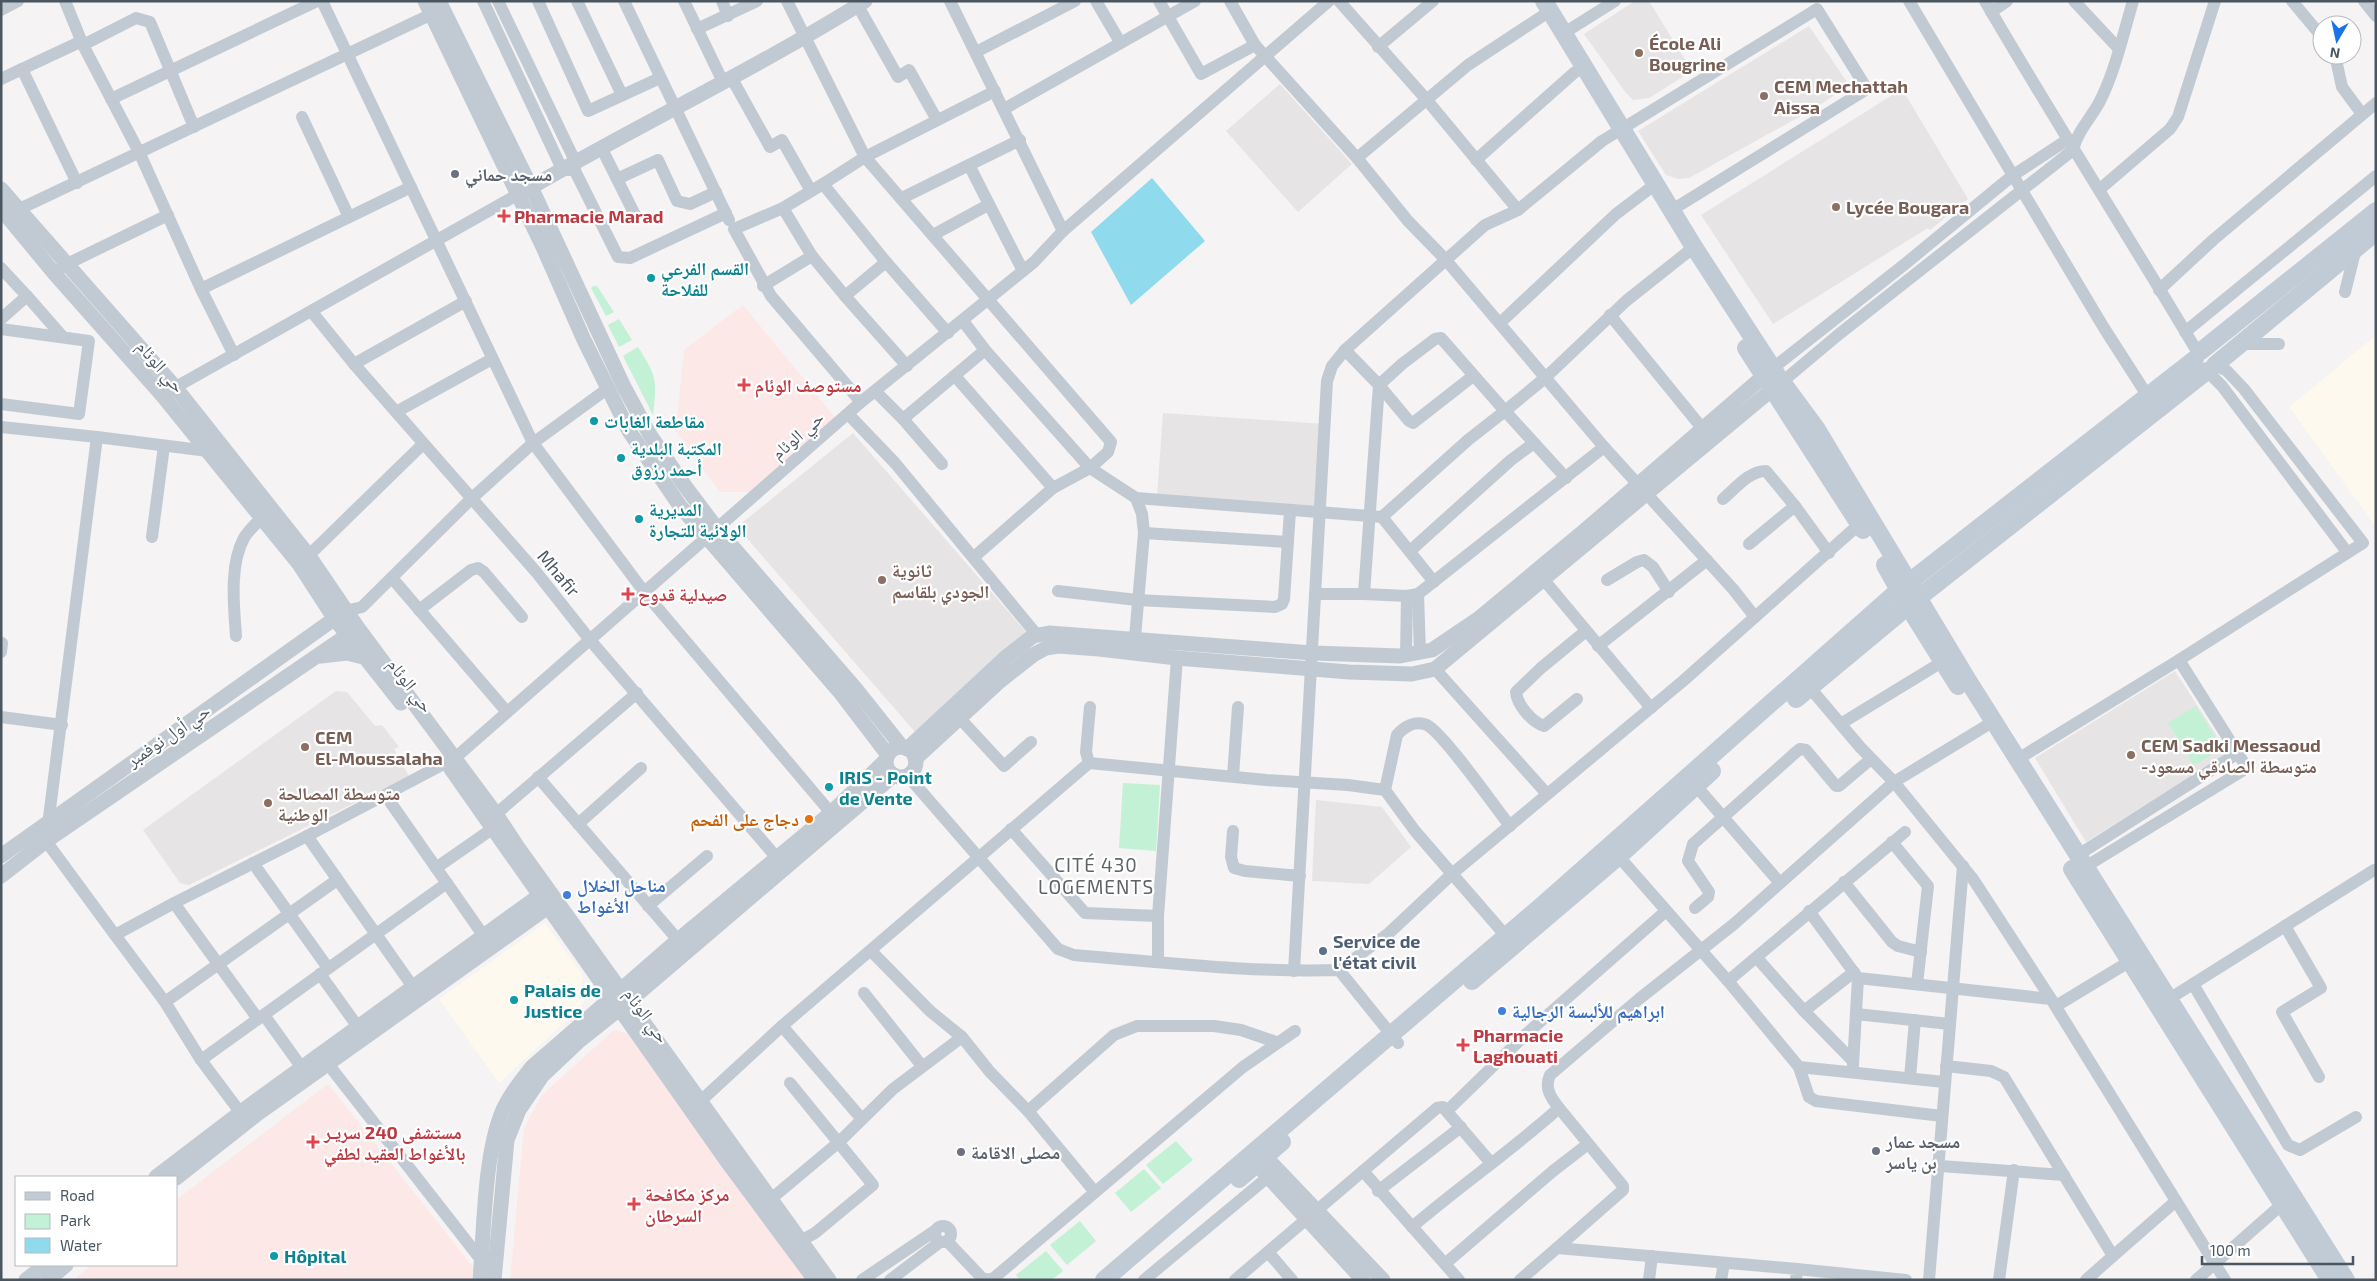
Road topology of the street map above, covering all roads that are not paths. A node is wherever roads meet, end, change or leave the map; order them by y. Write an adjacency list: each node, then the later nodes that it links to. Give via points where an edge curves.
1 (18, 1): 35 (street)
2 (65, 1): 44 (street)
3 (317, 1): 53 (street)
4 (322, 1): 49 (street)
5 (482, 1): 78 (street)
6 (498, 1): 78 (street)
7 (538, 1): 59 (street, via 588,111)
8 (577, 1): 59 (street)
9 (624, 1): 56 (street)
10 (684, 1): 40 (street)
11 (722, 1): 36 (street)
12 (757, 1): 36 (street)
13 (787, 1): 42 (street)
14 (1075, 1): 48 (street)
15 (1096, 1): 43 (street)
16 (1159, 1): 37 (street)
17 (1195, 1): 37 (street)
18 (1230, 1): 45 (street)
19 (1339, 1): 46 (street)
20 (1434, 1): 46 (street)
21 (1615, 1): 41 (street)
22 (1909, 1): 79 (street)
23 (2007, 1): 34 (street)
24 (2074, 1): 47 (street)
25 (2133, 1): 47 (street)
26 (2215, 1): 88 (street, via 2178,117 2170,130)
27 (2292, 1): 39 (street)
28 (2364, 1): 38 (street)
29 (951, 2): 48 (street)
30 (857, 4): 42 (street); 67 (street, via 898,77 909,70)
31 (1322, 4): 50 (street, حي الوئام)
32 (432, 6): 49 (street); 89 (street)
33 (1542, 7): 41 (main road); 54 (main road); 61 (street)
34 (1988, 7): 71 (street)
35 (1, 10)
36 (728, 16): 40 (street)
37 (1168, 16): 43 (street); 45 (street, via 1201,74)
38 (2376, 16)
39 (2312, 25)
40 (697, 29): 57 (street)
41 (1564, 33): 69 (main road)
42 (805, 37): 57 (street); 74 (street)
43 (1120, 42): 64 (street)
44 (82, 43): 52 (street); 53 (street, via 136,18 144,19 150,22); 60 (street)
45 (1255, 45): 50 (street)
46 (1378, 47): 61 (street)
47 (2119, 49): 71 (street, via 2099,103)
48 (976, 52): 58 (street)
49 (346, 54): 68 (street); 84 (street)
50 (1265, 56): 75 (street); 104 (street, حي الوئام)
51 (2337, 65): 65 (street, via 2342,87)
52 (22, 69): 55 (street); 82 (street)
53 (170, 72): 60 (street); 68 (street)
54 (1575, 72): 69 (main road); 76 (street)
55 (1, 78)
56 (660, 78): 59 (street); 63 (street)
57 (727, 79): 63 (street); 90 (street, via 770,147 782,140)
58 (994, 91): 64 (street); 67 (street)
59 (622, 95)
60 (111, 99): 73 (street)
61 (1426, 99): 75 (street); 76 (street)
62 (2376, 103): 65 (street)
63 (675, 109): 72 (street); 91 (street)
64 (1004, 109): 70 (street)
65 (2362, 114): 119 (street)
66 (302, 117): 101 (street)
67 (937, 120): 74 (street)
68 (194, 126): 73 (street)
69 (1618, 132): 86 (main road); 95 (street, via 1585,154); 96 (main road); 96 (street, via 1817,9 1867,89)
70 (1020, 140): 77 (street); 104 (street)
71 (2072, 143): 79 (street); 87 (street); 88 (street)
72 (601, 146): 78 (street); 81 (street)
73 (140, 154): 82 (street); 100 (street)
74 (865, 157): 83 (street); 92 (street)
75 (1357, 158): 111 (street, via 1408,221)
76 (1476, 160): 95 (street)
77 (969, 165): 92 (street); 93 (street)
78 (571, 167): 89 (street); 99 (street, via 615,253 622,259)
79 (2012, 176): 87 (street); 146 (street)
80 (2376, 176): 131 (street)
81 (617, 179): 91 (street, via 658,160 677,201 690,204); 102 (street)
82 (77, 183): 97 (street)
83 (823, 184): 90 (street); 112 (street)
84 (411, 187): 101 (street); 107 (street)
85 (1, 189): 97 (street, حي الوئام)
86 (1649, 189): 109 (main road); 129 (street, via 1616,214)
87 (2022, 189): 146 (street, via 1838,334); 151 (street)
88 (2100, 189): 119 (street)
89 (524, 191): 107 (street); 148 (street); 182 (street, via 650,435)
90 (811, 191): 94 (street)
91 (716, 192): 99 (street)
92 (902, 198): 106 (street)
93 (988, 205): 106 (street); 115 (street)
94 (783, 208): 103 (street); 110 (street)
95 (1518, 210): 111 (street, via 1485,225)
96 (1672, 210): 109 (main road)
97 (9, 211): 113 (street, حي الوئام); 116 (street, حي الوئام)
98 (2376, 211): 140 (main road)
99 (726, 213): 103 (street)
100 (168, 215): 113 (street); 118 (street)
101 (349, 217): 118 (street)
102 (636, 217)
103 (734, 229): 117 (street)
104 (1063, 231): 115 (street, حي الوئام)
105 (2376, 232): 108 (main road)
106 (933, 235): 124 (street)
107 (437, 241): 123 (street); 125 (street)
108 (2356, 248): 120 (street); 134 (main road)
109 (1691, 249): 126 (street); 146 (main road)
110 (812, 256): 117 (street); 122 (street)
111 (1445, 259): 129 (street); 137 (street, via 1415,290)
112 (886, 262): 122 (street); 132 (street)
113 (67, 264): 116 (street); 149 (street, حي الوئام)
114 (1, 268): 121 (street)
115 (1023, 272): 124 (street, حي الوئام)
116 (54, 273): 149 (street, حي الوئام)
117 (763, 286): 152 (street)
118 (201, 289): 138 (street)
119 (2159, 290): 131 (street)
120 (2346, 292)
121 (27, 296): 127 (street); 133 (street)
122 (845, 296): 142 (street)
123 (466, 301): 139 (street); 141 (street)
124 (988, 301): 128 (street, حي الوئام); 168 (street, via 1111,442 1108,452)
125 (312, 312): 138 (street); 141 (street, Mhafir)
126 (1610, 316): 145 (street); 159 (street)
127 (1, 319)
128 (963, 321): 132 (street, حي الوئام); 136 (street)
129 (1500, 323): 145 (street)
130 (1, 329): 133 (street)
131 (2185, 332): 140 (street)
132 (948, 334): 142 (street, حي الوئام)
133 (62, 336): 153 (street, via 89,341 79,414)
134 (2240, 344): 135 (street); 140 (main road)
135 (2279, 344)
136 (985, 350): 143 (street); 168 (street)
137 (1345, 350): 147 (street); 177 (street, via 1332,366 1327,381)
138 (234, 355): 149 (street)
139 (492, 358): 155 (street); 161 (street)
140 (2203, 360): 151 (main road); 187 (street); 187 (street, via 2227,371 2244,389 2363,543); 204 (main road)
141 (354, 364): 155 (street, Mhafir)
142 (907, 366): 150 (street, حي الوئام)
143 (955, 376): 157 (street); 170 (street)
144 (1473, 376): 147 (street, via 1413,423); 147 (street, via 1441,338 1402,364); 154 (street)
145 (1545, 378): 154 (street); 165 (street)
146 (1773, 378): 159 (street); 171 (street); 180 (main road)
147 (1380, 385): 179 (street)
148 (607, 389): 161 (street); 182 (street, via 629,431 680,506)
149 (169, 391): 166 (street, حي الوئام); 190 (street, حي الوئام)
150 (875, 391): 152 (street, حي الوئام); 157 (street)
151 (2147, 395): 196 (main road)
152 (861, 402): 156 (street, حي الوئام)
153 (1, 404)
154 (1505, 411): 162 (street); 179 (street)
155 (396, 412): 163 (street, Mhafir)
156 (849, 415): 182 (street, حي الوئام); 189 (street, via 895,463)
157 (903, 419): 167 (street)
158 (1, 427): 160 (street)
159 (1702, 428): 171 (street)
160 (97, 437): 164 (street); 237 (street)
161 (533, 443): 173 (street); 199 (street)
162 (1534, 443): 169 (street); 186 (street)
163 (423, 444): 173 (street, Mhafir); 190 (street)
164 (164, 446): 166 (street); 183 (street)
165 (1604, 447): 169 (street); 171 (street)
166 (208, 451): 178 (street, حي الوئام)
167 (942, 464)
168 (1090, 468): 170 (street); 172 (street)
169 (1566, 478): 195 (street)
170 (1053, 488): 189 (street)
171 (1642, 489): 191 (street); 193 (street, via 1607,526); 217 (street, via 1478,619 1432,650)
172 (1136, 498): 176 (street); 181 (street)
173 (471, 499): 192 (street); 214 (street, Mhafir, via 537,573)
174 (1723, 499): 175 (street, via 1758,471 1766,471)
175 (1795, 506): 185 (street); 188 (street)
176 (1290, 511): 177 (street); 184 (street)
177 (1319, 512): 179 (street); 200 (street)
178 (262, 517): 190 (street, حي الوئام); 213 (street, via 244,536 239,548 233,596)
179 (1376, 517): 186 (street); 201 (street)
180 (1864, 520): 188 (street); 196 (main road)
181 (1144, 533): 184 (street); 203 (street)
182 (713, 534): 199 (street, حي الوئام); 239 (street, via 855,688); 241 (street, via 839,691)
183 (152, 537)
184 (1288, 542): 203 (street, via 1284,599 1275,607)
185 (1749, 544)
186 (1410, 551): 195 (street)
187 (2348, 552): 221 (street)
188 (1828, 553): 209 (street)
189 (974, 557): 212 (street)
190 (304, 560): 207 (street, حي الوئام)
191 (1706, 560): 198 (street); 209 (street)
192 (392, 578): 205 (street); 206 (street)
193 (1544, 580): 210 (street); 224 (street)
194 (1607, 580): 198 (street, via 1644,560 1653,567)
195 (1434, 582): 202 (street)
196 (1904, 586): 204 (main road); 225 (main road)
197 (1058, 592): 203 (street)
198 (1669, 592): 216 (street)
199 (645, 593): 214 (street, حي الوئام); 257 (street)
200 (1315, 594): 201 (street); 222 (street)
201 (1364, 594): 202 (street)
202 (1412, 595): 217 (street)
203 (1137, 600): 215 (street)
204 (1913, 602): 223 (main road); 225 (main road); 236 (main road, via 1967,679)
205 (362, 607): 207 (street); 211 (street)
206 (419, 610): 208 (street, via 478,568); 232 (street)
207 (340, 615): 211 (street, حي الوئام); 260 (street, حي أول نوفمبر)
208 (522, 617)
209 (1755, 617): 231 (street)
210 (1586, 631): 216 (street); 227 (street, via 1516,692 1523,708 1544,726)
211 (353, 632): 218 (street, حي أول نوفمبر); 219 (street, حي الوئام); 244 (street, حي الوئام)
212 (1037, 634): 215 (street); 229 (street)
213 (236, 636)
214 (590, 640): 226 (street, Mhafir); 232 (street, حي الوئام)
215 (1134, 646): 220 (street); 222 (street); 234 (street, via 1046,648 1000,681)
216 (1598, 646): 231 (street)
217 (1413, 654): 222 (street)
218 (317, 656): 219 (street, via 347,653); 268 (street, حي أول نوفمبر)
219 (367, 658): 244 (street, حي الوئام)
220 (1177, 658): 222 (street); 247 (street)
221 (2180, 660): 240 (street); 243 (street)
222 (1312, 661): 224 (street, via 1403,674); 252 (street)
223 (1942, 662): 235 (street); 236 (main road)
224 (1435, 669): 255 (street)
225 (1805, 682): 235 (street); 251 (main road)
226 (637, 693): 250 (street); 274 (street, Mhafir)
227 (1577, 699)
228 (1238, 706): 249 (street)
229 (950, 708): 234 (street); 239 (street)
230 (1090, 708): 245 (street, via 1086,752)
231 (1651, 708): 255 (street)
232 (507, 712): 244 (street, حي الوئام)
233 (1, 717): 237 (street)
234 (961, 720): 238 (street, via 1004,766); 239 (street)
235 (1842, 723): 242 (street)
236 (1990, 724): 243 (main road); 253 (street); 305 (main road)
237 (62, 725): 260 (street)
238 (1031, 742)
239 (908, 752): 241 (street, via 893,750); 248 (street, via 914,769)
240 (2238, 753): 275 (street); 275 (street, via 2247,768)
241 (887, 758): 248 (street, via 888,769); 257 (street)
242 (1871, 759): 253 (street); 259 (street, via 1836,786 1812,755 1800,749)
243 (2018, 759): 275 (main road)
244 (451, 761): 256 (street); 258 (street, حي الوئام); 264 (street, حي الوئام)
245 (1089, 763): 247 (street); 263 (street)
246 (641, 768): 261 (street)
247 (1168, 769): 249 (street); 294 (street)
248 (901, 775): 273 (street); 319 (street)
249 (1233, 776): 252 (street)
250 (538, 777): 258 (street); 261 (street)
251 (1692, 780): 259 (street); 270 (main road)
252 (1305, 782): 254 (street); 282 (street)
253 (1894, 782): 277 (street); 286 (street)
254 (1385, 790): 262 (street, via 1397,736 1402,729 1413,724 1427,725); 280 (street, via 1415,831)
255 (1547, 794): 262 (street)
256 (386, 796): 267 (street); 278 (street)
257 (831, 813): 274 (street)
258 (496, 814): 287 (street, حي الوئام)
259 (1723, 816): 286 (street); 290 (street, via 1693,844 1688,855 1690,866 1709,892)
260 (49, 821): 268 (street); 271 (street, حي أول نوفمبر)
261 (578, 824): 289 (street)
262 (1510, 826): 280 (street)
263 (1011, 829): 273 (street); 294 (street, via 1085,913)
264 (492, 830): 278 (street); 287 (street, حي الوئام)
265 (1233, 831): 282 (street, via 1231,857 1234,868)
266 (1905, 832): 269 (street)
267 (307, 836): 276 (street); 283 (street)
268 (46, 841): 281 (street, حي أول نوفمبر); 296 (street)
269 (1892, 842): 284 (street); 303 (street, via 1928,886)
270 (1614, 850): 291 (street); 300 (main road)
271 (1, 856)
272 (707, 856): 289 (street)
273 (980, 857): 301 (street); 306 (street, via 1058,949 1074,955)
274 (777, 858): 299 (street)
275 (2081, 861): 305 (main road)
276 (253, 863): 288 (street); 293 (street)
277 (1964, 866): 316 (street); 321 (street)
278 (436, 868): 285 (street)
279 (2374, 870): 295 (street)
280 (1453, 873): 300 (street); 308 (street, via 1389,933)
281 (1, 876)
282 (1300, 876): 310 (street)
283 (337, 880): 293 (street); 297 (street)
284 (1844, 882): 292 (street); 303 (street, via 1892,942)
285 (447, 883): 297 (street); 298 (street)
286 (1780, 883): 302 (street)
287 (548, 898): 298 (street); 319 (street, حي الوئام); 335 (street)
288 (174, 903): 296 (street); 307 (street)
289 (648, 906): 299 (street)
290 (1695, 908)
291 (1666, 910): 302 (street); 347 (street)
292 (1809, 911): 304 (street); 311 (street)
293 (289, 916): 307 (street); 309 (street)
294 (1158, 916): 306 (street)
295 (2285, 926): 314 (street); 341 (street, via 2321,988 2282,1012)
296 (115, 935): 320 (street)
297 (376, 935): 309 (street); 315 (street)
298 (483, 935): 315 (street)
299 (678, 940): 319 (street)
300 (1509, 940): 332 (main road)
301 (872, 950): 327 (street); 331 (street, via 930,1011)
302 (1701, 950): 312 (street); 346 (street, via 1550,1075 1548,1089)
303 (1921, 952): 313 (street)
304 (1757, 958): 312 (street); 322 (street)
305 (2135, 958): 318 (main road); 321 (street); 329 (main road)
306 (1158, 962): 310 (street)
307 (217, 966): 320 (street); 324 (street)
308 (1339, 970): 310 (street); 332 (street)
309 (324, 971): 324 (street); 328 (street)
310 (1294, 971)
311 (1856, 975): 313 (street); 322 (street); 323 (street)
312 (1728, 981): 339 (street)
313 (1917, 984): 316 (street)
314 (2193, 984): 318 (street); 351 (street, via 2288,1145 2300,1150)
315 (413, 987): 328 (street)
316 (1953, 989): 321 (street); 326 (street)
317 (864, 993): 336 (street)
318 (2169, 999): 329 (main road)
319 (620, 1000): 345 (street, حي الوئام); 377 (street, via 532,1067 502,1111 494,1137); 389 (street, via 555,1063 527,1096 516,1117 508,1140 502,1180)
320 (164, 1002): 334 (street)
321 (2053, 1003): 367 (street)
322 (1804, 1011): 337 (street)
323 (1856, 1014): 325 (street); 337 (street)
324 (261, 1017): 334 (street); 340 (street)
325 (1915, 1020): 326 (street); 342 (street)
326 (1950, 1024): 338 (street)
327 (782, 1026): 345 (street); 352 (street)
328 (358, 1027): 340 (street)
329 (2179, 1028): 366 (main road)
330 (1295, 1031): 333 (street)
331 (962, 1037): 336 (street); 348 (street)
332 (1394, 1040): 356 (main road)
333 (1276, 1042): 348 (street, via 1241,1030 1214,1026 1136,1026 1114,1034); 364 (street)
334 (201, 1060): 350 (street)
335 (328, 1064): 350 (street); 377 (street)
336 (922, 1066): 352 (street)
337 (1853, 1066): 339 (street); 342 (street)
338 (1946, 1066): 343 (street); 361 (street, via 1991,1071 2004,1077)
339 (1799, 1067): 349 (street, via 1809,1097 1816,1101)
340 (302, 1068): 350 (street)
341 (2319, 1077)
342 (1910, 1078): 343 (street)
343 (1944, 1082): 349 (street)
344 (790, 1083): 354 (street)
345 (696, 1106): 368 (street, حي الوئام)
346 (1559, 1108): 355 (street); 357 (street)
347 (1448, 1110): 353 (street); 360 (street, via 1437,1108)
348 (1028, 1111): 364 (street)
349 (1942, 1116): 358 (street)
350 (244, 1117): 362 (street); 363 (street)
351 (2356, 1117)
352 (861, 1118): 354 (street)
353 (1461, 1127): 357 (street); 365 (street)
354 (839, 1142): 368 (street); 372 (street, via 873,1185 815,1233)
355 (1588, 1144): 373 (street, via 1623,1190); 378 (street)
356 (1259, 1160): 369 (street); 369 (street); 383 (street); 383 (main road, via 1161,1238)
357 (1491, 1163): 370 (street)
358 (1940, 1166): 359 (street); 405 (street)
359 (2014, 1170): 361 (street); 406 (street)
360 (1363, 1172): 365 (street); 369 (street)
361 (2064, 1175): 376 (street)
362 (157, 1176)
363 (178, 1176)
364 (1094, 1191): 371 (street, via 989,1280 976,1273)
365 (1378, 1191): 370 (street)
366 (2288, 1200): 380 (street); 410 (main road); 411 (main road)
367 (2176, 1201): 376 (street); 380 (street)
368 (766, 1203): 372 (street, حي الوئام)
369 (1313, 1215): 374 (street); 398 (street); 399 (street)
370 (1412, 1227): 378 (street)
371 (941, 1238): 392 (street); 393 (street)
372 (796, 1243): 390 (street, حي الوئام); 391 (street, حي الوئام)
373 (1557, 1248): 375 (street); 401 (street)
374 (1268, 1252): 396 (street); 397 (street)
375 (1652, 1256): 379 (street); 402 (street)
376 (2113, 1256): 407 (street)
377 (482, 1260): 388 (street)
378 (1446, 1263): 400 (street)
379 (1724, 1263): 384 (street); 403 (street)
380 (2216, 1263): 408 (street); 409 (street)
381 (44, 1266): 386 (street)
382 (65, 1266): 387 (street)
383 (1138, 1267): 394 (main road); 395 (main road)
384 (1797, 1275): 385 (street)
385 (1863, 1278): 404 (street)
386 (26, 1280)
387 (48, 1280)
388 (480, 1280)
389 (494, 1280)
390 (814, 1280)
391 (829, 1280)
392 (862, 1280)
393 (890, 1280)
394 (1104, 1280)
395 (1121, 1280)
396 (1235, 1280)
397 (1292, 1280)
398 (1364, 1280)
399 (1383, 1280)
400 (1459, 1280)
401 (1520, 1280)
402 (1649, 1280)
403 (1721, 1280)
404 (1906, 1280)
405 (1929, 1280)
406 (1999, 1280)
407 (2086, 1280)
408 (2196, 1280)
409 (2225, 1280)
410 (2330, 1280)
411 (2346, 1280)

